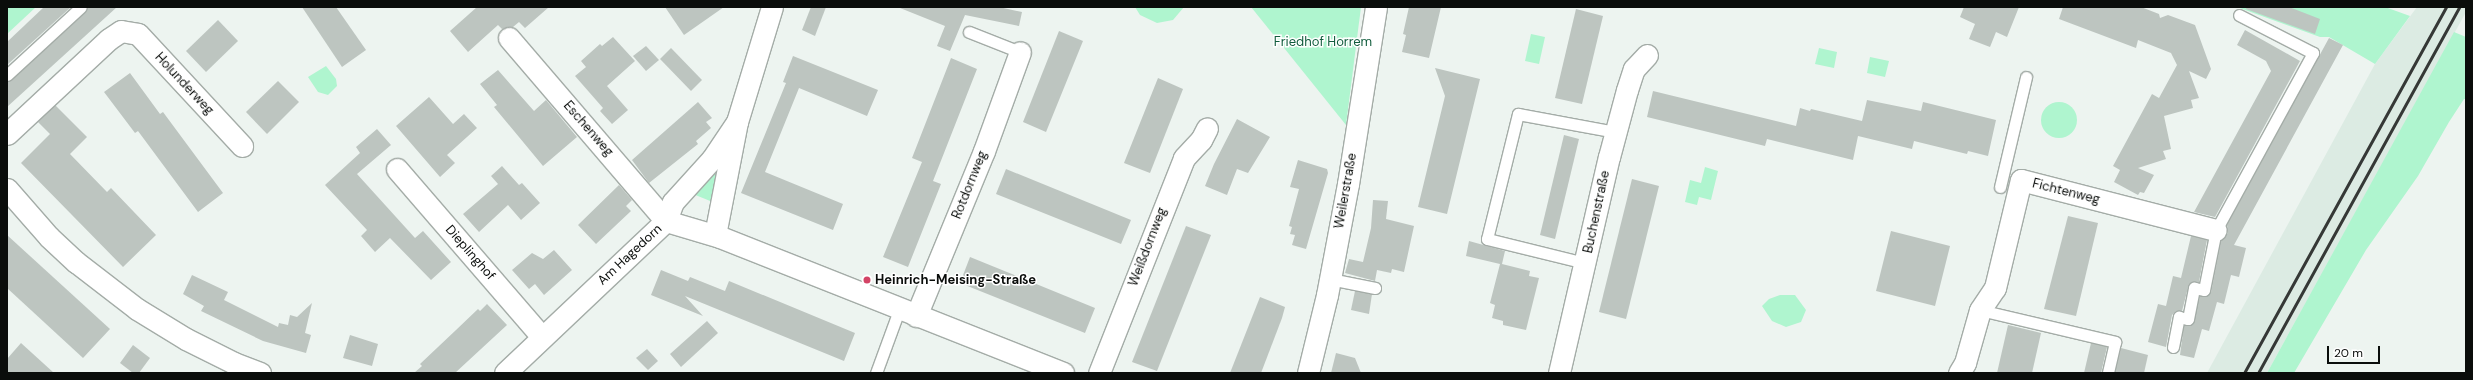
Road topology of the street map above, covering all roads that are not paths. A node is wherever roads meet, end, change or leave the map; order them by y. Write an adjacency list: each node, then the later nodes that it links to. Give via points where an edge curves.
1 (81, 7): 9 (lane)
2 (772, 7): 11 (street, Am Hagedorn)
3 (1376, 7): 23 (street, Weilerstraße, via 1349,179)
4 (2239, 15): 20 (lane, via 2313,53)
5 (969, 32): 7 (lane)
6 (509, 38): 19 (street, Eschenweg)
7 (1020, 52): 26 (street, Rotdornweg, via 984,151)
8 (1647, 55): 13 (street, Buchenstraße, via 1634,69)
9 (7, 75)
10 (2026, 77): 17 (lane)
11 (737, 122): 19 (street, Am Hagedorn, via 712,159 673,202); 21 (street, Am Hagedorn)
12 (1207, 128): 33 (street, Weißdornweg, via 1201,140 1184,158)
13 (1616, 132): 22 (street, Buchenstraße); 22 (lane, via 1518,114 1487,239)
14 (7, 134): 15 (street, Holunderweg, via 109,39 121,31 138,34)
15 (242, 146)
16 (397, 169): 27 (street, Dieplinghof)
17 (2000, 187)
18 (7, 189): 29 (street, via 50,238 76,262 137,309 186,339)
19 (666, 221): 21 (street); 27 (street, Am Hagedorn)
20 (2216, 230): 25 (street, Fichtenweg, via 2021,180 1994,288); 28 (lane, via 2204,290 2194,288 2188,319 2179,317)
21 (715, 235): 26 (street)
22 (1585, 263): 35 (street, Buchenstraße)
23 (1330, 279): 24 (lane); 34 (street, Weilerstraße)
24 (1374, 288)
25 (1980, 310): 36 (street, Fichtenweg, via 1965,363); 37 (lane, via 2114,342)
26 (908, 313): 31 (lane); 32 (street)
27 (542, 337): 30 (street, Am Hagedorn)
28 (2173, 346)
29 (260, 373)
30 (505, 373)
31 (876, 373)
32 (1063, 373)
33 (1099, 373)
34 (1308, 373)
35 (1559, 373)
36 (1959, 373)
37 (2108, 373)

